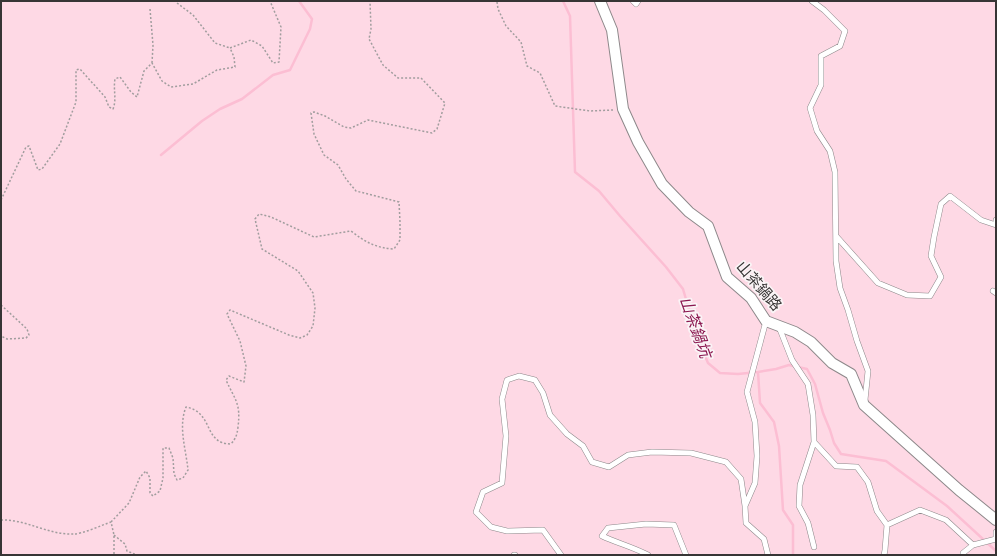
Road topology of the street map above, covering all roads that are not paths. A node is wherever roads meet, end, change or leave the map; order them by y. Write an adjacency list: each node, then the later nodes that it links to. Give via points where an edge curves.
1 (600, 1): 7 (street, 山茶鍋路, via 612,30 623,109 638,142 662,184 688,212 708,226 727,277 751,298)
2 (633, 1): 3 (lane, via 636,4)
3 (638, 1)
4 (812, 1): 6 (lane, via 845,31 840,46 820,56 820,85 810,108 817,131 830,151 835,172)
5 (996, 220): 6 (lane, via 996,225 981,220 950,196 941,204 931,256 941,277 930,296 907,295 878,283)
6 (836, 236): 9 (lane, via 840,288 868,372)
7 (766, 321): 8 (street, 山茶鍋路); 11 (lane, via 746,392 755,422 757,456 755,483)
8 (779, 326): 9 (street, 山茶鍋路, via 811,342 832,363 851,374); 10 (lane, via 793,361 808,384)
9 (864, 405): 12 (street, 山茶鍋路, via 958,490)
10 (814, 442): 13 (lane, via 836,466 857,468 868,482 878,511); 16 (lane, via 800,485 799,506 808,523)
11 (745, 506): 17 (lane, via 741,479 726,462 691,453 652,452 628,455 609,467 592,462 583,446 567,434 550,415 543,393 535,380 519,376 506,380 502,399 506,436 502,484 483,492 476,512 491,528 507,531 543,530); 20 (lane, via 746,523 764,538)
12 (996, 520)
13 (887, 525): 15 (lane, via 920,510 946,520); 21 (lane)
14 (996, 532): 15 (lane, via 996,538)
15 (973, 545): 22 (lane, via 962,553)
16 (814, 547)
17 (561, 555)
18 (648, 555): 19 (lane, via 602,536 608,528 646,524 674,525)
19 (686, 555)
20 (768, 555)
21 (884, 555)
22 (963, 555)

